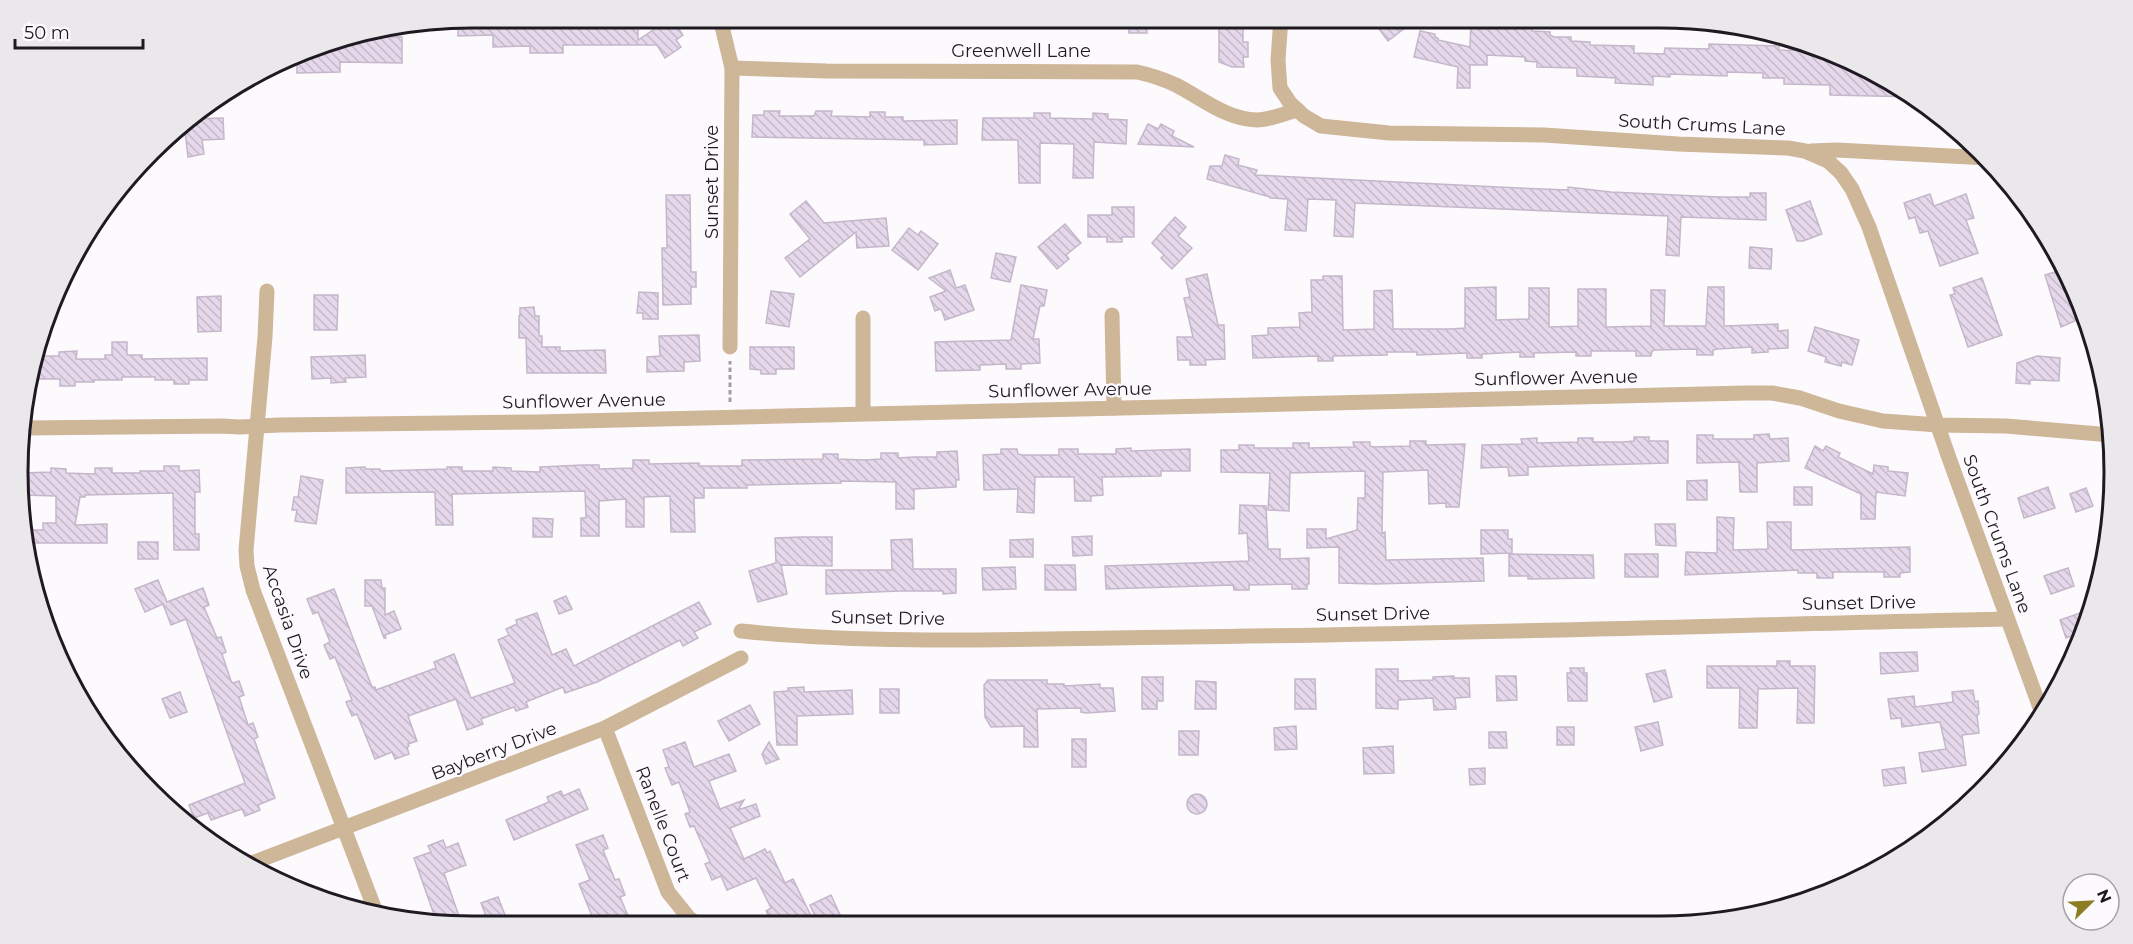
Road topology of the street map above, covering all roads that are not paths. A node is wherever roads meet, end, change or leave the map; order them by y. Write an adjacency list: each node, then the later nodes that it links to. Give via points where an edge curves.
1 (722, 28): 3 (street, Sunset Drive)
2 (1281, 28): 4 (street, South Crums Lane, via 1280,88)
3 (732, 68): 4 (street, Greenwell Lane, via 1127,71 1155,76 1232,115 1254,120); 10 (street, Sunset Drive)
4 (1298, 110): 5 (street, South Crums Lane, via 1321,126 1338,129 1544,135)
5 (1805, 151): 6 (street); 13 (street, South Crums Lane, via 1828,161 1852,189 1876,244)
6 (1974, 157)
7 (267, 291): 14 (street, Accasia Drive)
8 (1112, 315): 11 (street)
9 (863, 318): 12 (street)
10 (730, 347)
11 (1114, 408): 12 (street, Sunflower Avenue); 13 (street, Sunflower Avenue, via 1772,393 1883,421)
12 (863, 413): 14 (street, Sunflower Avenue)
13 (1938, 425): 16 (street, Sunflower Avenue); 17 (street, South Crums Lane)
14 (257, 426): 15 (street, Sunflower Avenue); 22 (street, Accasia Drive, via 247,566)
15 (30, 429)
16 (2103, 434)
17 (2007, 619): 18 (street, Sunset Drive, via 952,639); 20 (street, South Crums Lane)
18 (741, 631)
19 (741, 658): 21 (street, Bayberry Drive)
20 (2039, 704)
21 (605, 728): 22 (street, Bayberry Drive); 25 (street, Ranelle Court, via 668,892)
22 (344, 829): 23 (street, Bayberry Drive); 24 (street, Accasia Drive)
23 (259, 861)
24 (373, 904)
25 (687, 916)

